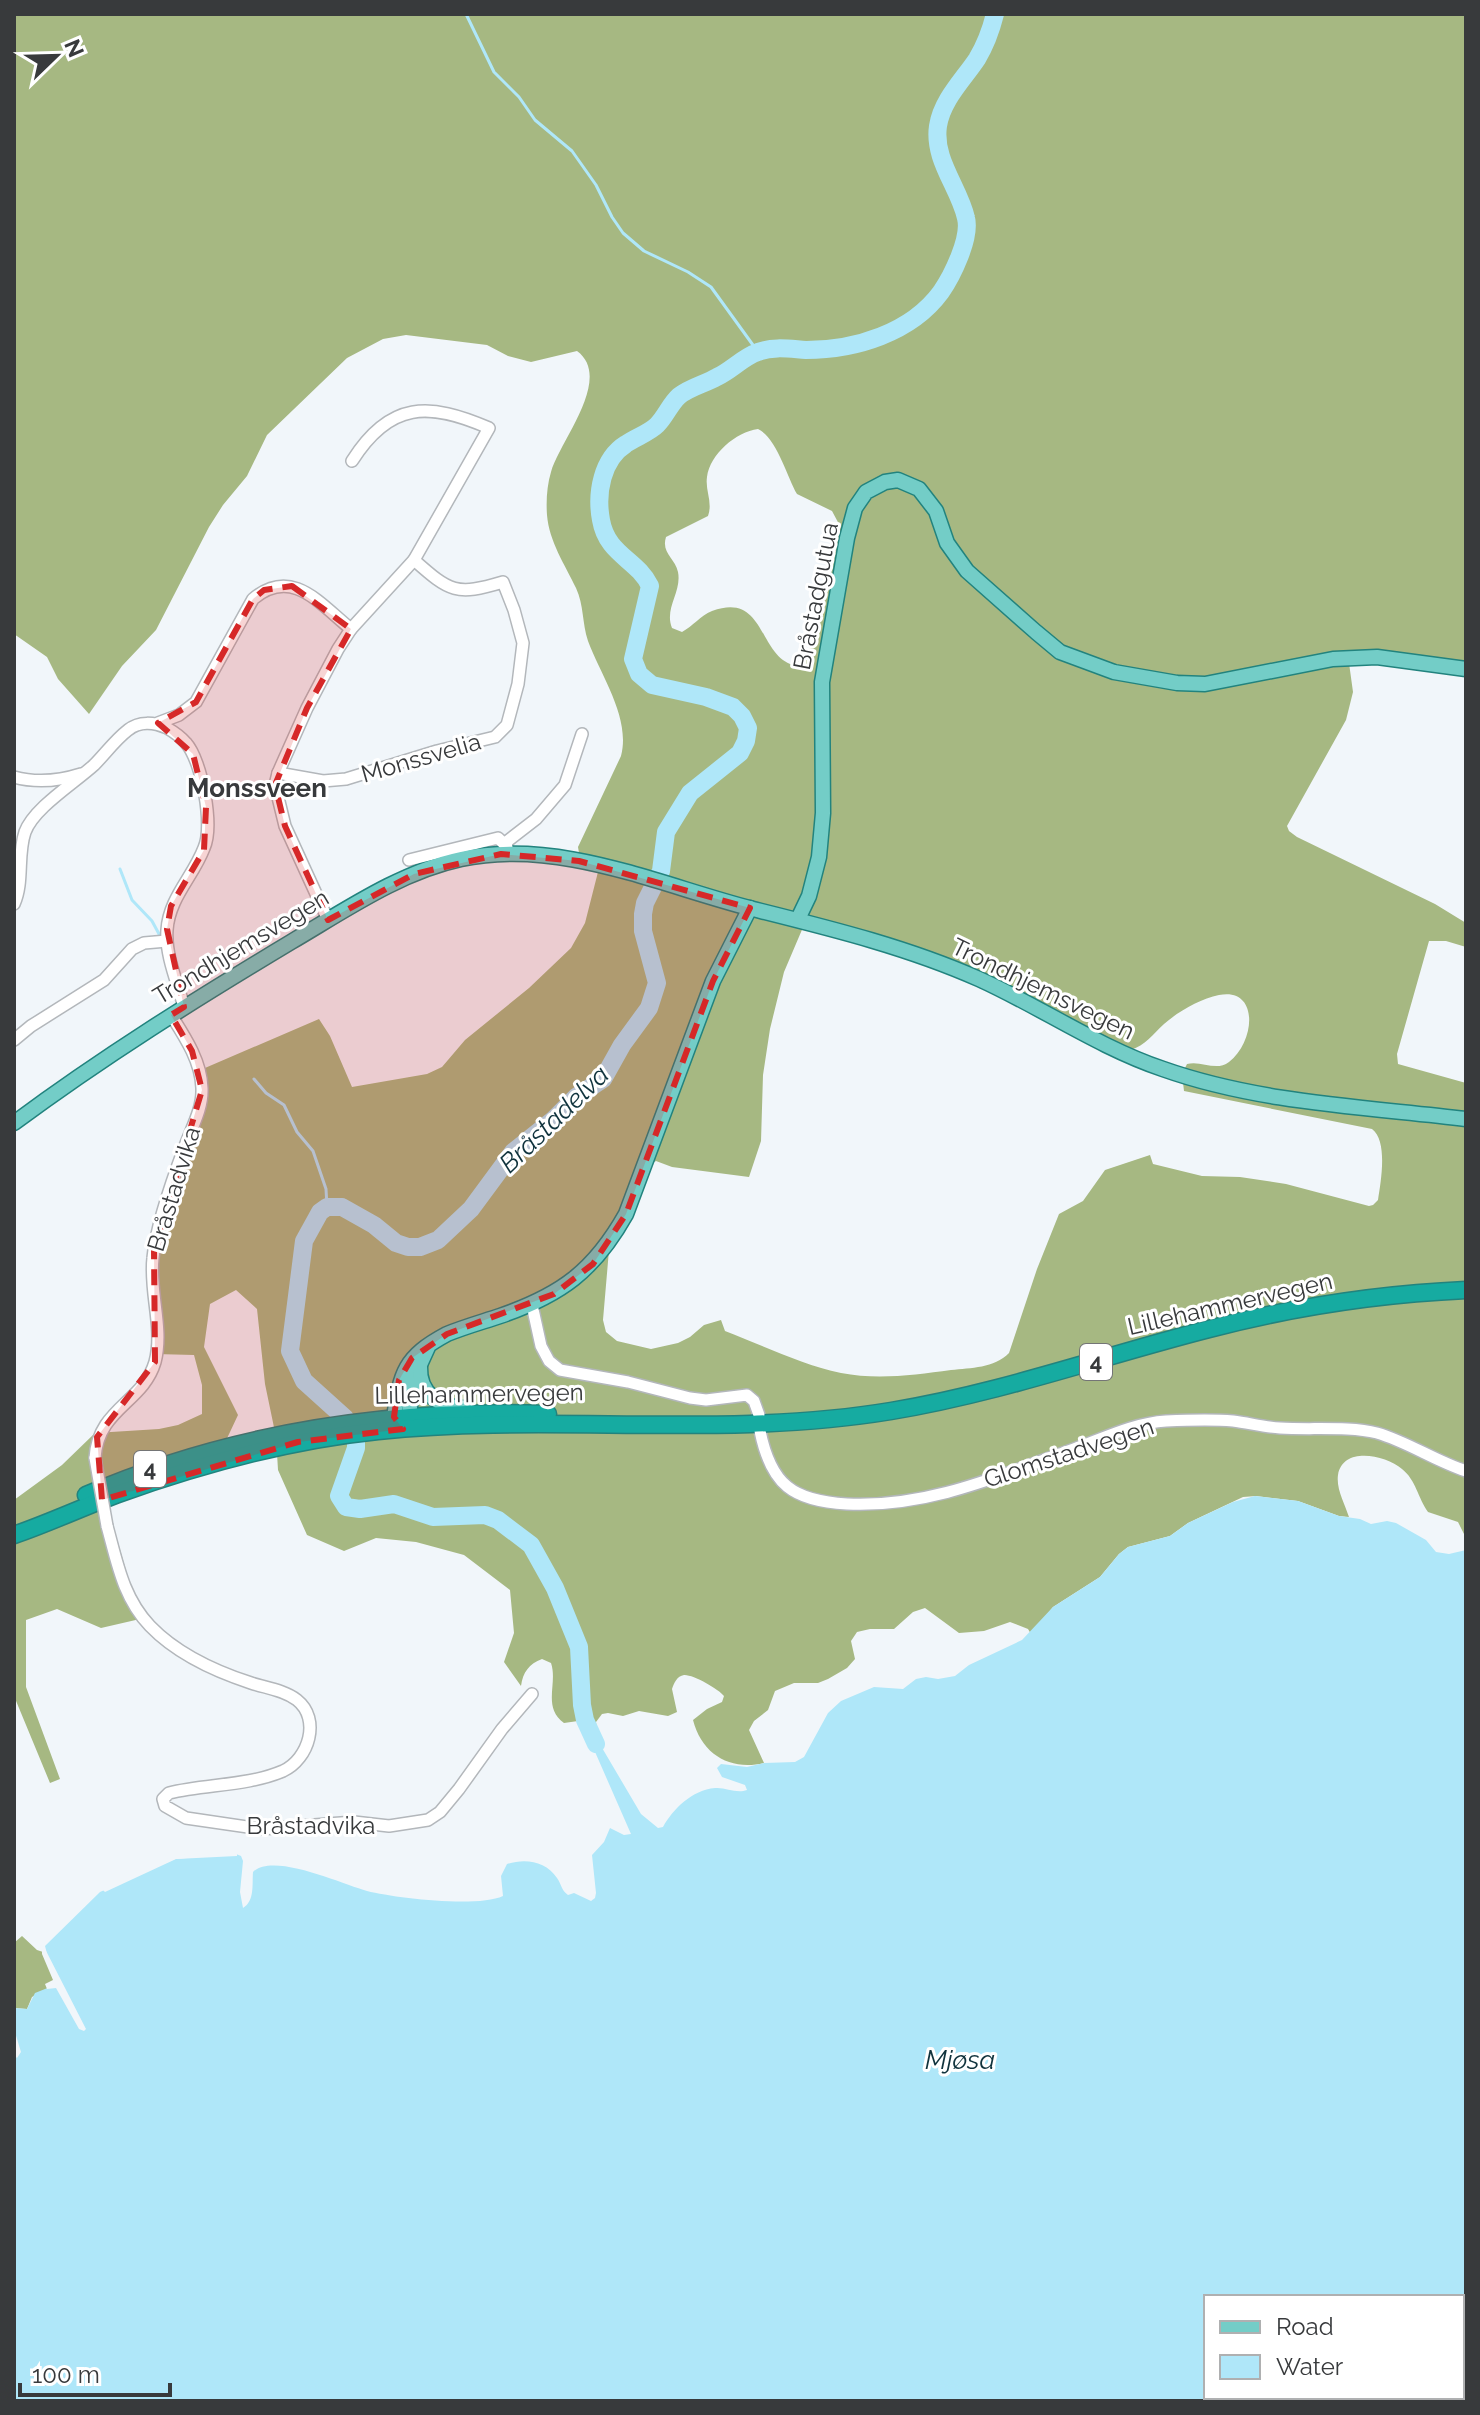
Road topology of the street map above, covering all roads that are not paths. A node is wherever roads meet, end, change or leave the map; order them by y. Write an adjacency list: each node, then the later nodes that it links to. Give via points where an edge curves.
1 (352, 461): 2 (street, via 372,434 413,411 440,410 489,428)
2 (414, 560): 3 (street); 8 (street, Monssvelia, via 458,590 472,592 503,582 523,643 507,725 495,737 346,779 323,781)
3 (351, 629): 5 (street, via 292,586 264,590 253,599 196,702); 8 (street)
4 (1466, 669): 14 (main road, Bråstadgutua, via 1355,657 1205,684 1104,669 1060,652 967,571 919,489 898,480 885,482 866,492 855,508 844,552 822,682 819,857)
5 (158, 723): 7 (street, via 137,724 126,731); 16 (street, via 187,743 193,754 208,836 171,906)
6 (582, 734): 10 (street, via 565,785)
7 (85, 773): 9 (street, via 65,779); 12 (street, via 28,825)
8 (278, 773): 15 (street, via 275,785 285,826)
9 (14, 777)
10 (508, 849): 11 (street, Trondhjemsvegen, via 498,838); 13 (main road, Trondhjemsvegen, via 608,867); 15 (main road, Trondhjemsvegen, via 414,874)
11 (409, 860)
12 (14, 904)
13 (750, 908): 14 (main road, Trondhjemsvegen); 22 (main road, via 713,981 626,1214 593,1264)
14 (798, 919): 19 (main road, Trondhjemsvegen, via 948,966 1162,1069 1231,1088)
15 (328, 920): 17 (main road, Trondhjemsvegen)
16 (167, 941): 17 (street, Bråstadvika); 18 (street, via 132,949 104,980)
17 (178, 1011): 20 (main road, Trondhjemsvegen); 32 (street, Bråstadvika, bridge, via 197,1063 200,1107 154,1250 155,1362 140,1387 100,1430 95,1458 107,1526 122,1580 151,1627 212,1669 285,1693 299,1702 310,1724 307,1746 286,1770 169,1793 165,1806 177,1815 277,1830 428,1820 440,1812)
18 (14, 1040)
19 (1466, 1119)
20 (14, 1123)
21 (1466, 1290): 28 (highway, Lillehammervegen / 4, via 1283,1312 909,1408 827,1419)
22 (532, 1305): 23 (main road, via 455,1331); 26 (street, via 541,1346 560,1370 690,1398 747,1395)
23 (428, 1347): 24 (main road); 27 (main road, via 412,1358 399,1380)
24 (420, 1366): 25 (main road, via 427,1392 443,1405); 27 (main road)
25 (501, 1413): 27 (highway, Lillehammervegen / 4); 28 (highway, Lillehammervegen / 4)
26 (759, 1415)
27 (402, 1421): 28 (highway, Lillehammervegen / 4, via 691,1427); 31 (highway, Lillehammervegen / 4, via 297,1437 143,1485)
28 (725, 1423)
29 (760, 1431): 30 (street, Glomstadvegen, via 765,1456 783,1485 811,1500 861,1504 927,1499 1144,1424 1182,1420 1368,1431)
30 (1466, 1471)
31 (14, 1534)
32 (532, 1694)

